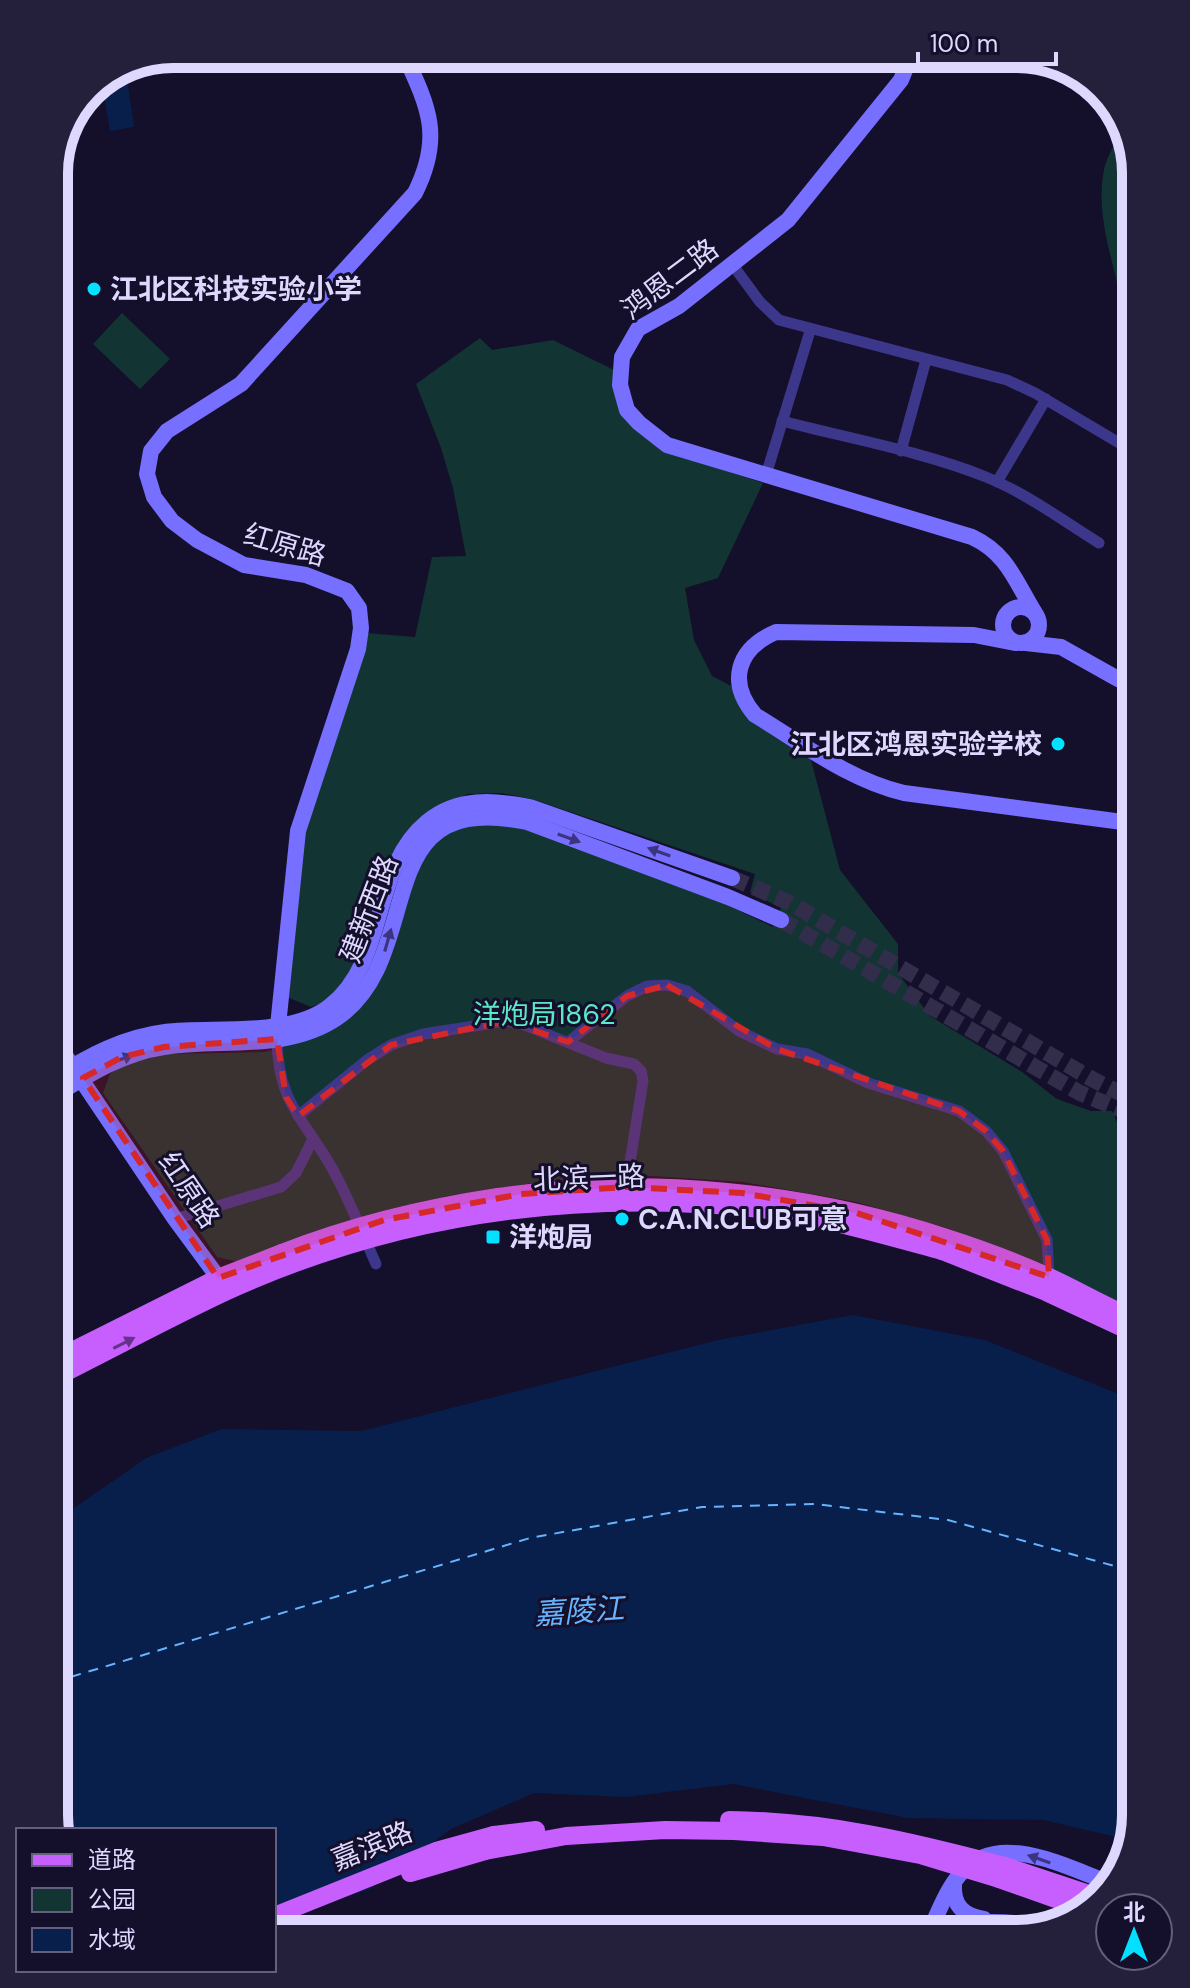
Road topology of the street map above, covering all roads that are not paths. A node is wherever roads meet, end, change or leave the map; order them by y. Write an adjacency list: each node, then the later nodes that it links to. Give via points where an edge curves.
1 (411, 68): 23 (street, 红原路, via 423,93 431,148 415,193 241,384 167,431 151,451 147,474 154,497 172,521 197,540 244,565 306,575 347,591 359,608 358,649 298,831)
2 (906, 68): 3 (street, 鸿恩二路, via 788,220)
3 (732, 264): 4 (street, via 779,320); 10 (street, 鸿恩二路, via 679,306 638,329 622,357 620,385 627,410 667,445)
4 (810, 331): 5 (street); 7 (street)
5 (926, 360): 6 (street, via 1007,380); 9 (street)
6 (1046, 399): 8 (street); 11 (street)
7 (782, 421): 9 (street); 10 (street)
8 (1122, 445)
9 (901, 451): 11 (street)
10 (766, 475): 13 (street, 鸿恩二路, via 972,537 992,546)
11 (997, 482): 12 (street)
12 (1099, 543)
13 (1014, 580): 14 (street); 15 (street, 鸿恩二路)
14 (1007, 613): 15 (street, via 1026,607); 16 (street); 17 (street, via 1003,630)
15 (1037, 616): 17 (street, via 1039,631 1032,641); 18 (street, 鸿恩二路)
16 (974, 635): 17 (street); 20 (street, via 776,632 759,640 740,664 744,702 755,715 879,787)
17 (1020, 643): 18 (street)
18 (1061, 647): 19 (street)
19 (1122, 681)
20 (1122, 822)
21 (732, 878): 23 (street, 建新西路, one-way to 23, via 530,807 471,802 440,811 398,855 367,957 350,988 328,1008)
22 (781, 920): 23 (street, 建新西路, one-way to 22, via 309,1032 336,1019 360,997 382,961 412,861 430,837 452,823 476,817 527,822)
23 (278, 1033): 26 (street, 建新西路, via 163,1032 114,1044); 29 (street, via 286,1097)
24 (568, 1042): 29 (street, via 506,1021 423,1034 367,1060); 31 (street, via 641,1071); 35 (street, via 627,996 647,986 667,985 687,991 739,1031 777,1049 807,1054 868,1083 959,1111 1003,1151 1047,1240)
25 (68, 1058): 26 (street, 红原路)
26 (78, 1072): 27 (street, 建新西路); 28 (street, 建新西路); 32 (street, 红原路)
27 (68, 1074)
28 (68, 1082)
29 (298, 1116): 30 (street)
30 (313, 1139): 32 (street, via 296,1173 281,1187); 33 (street, via 348,1199)
31 (626, 1187): 34 (main road, 北滨一路, bridge, via 545,1190 450,1204 306,1244); 35 (main road, 北滨一路, via 742,1193 857,1213 947,1238)
32 (175, 1219): 34 (street, 红原路)
33 (376, 1264)
34 (218, 1277): 37 (main road, 北滨一路, bridge, via 310,1259 452,1219 550,1205 743,1207 853,1226 942,1251); 38 (main road, 北滨一路); 39 (main road, 北滨一路, one-way to 34, bridge)
35 (1049, 1277): 36 (main road, 北滨一路)
36 (1122, 1312)
37 (1122, 1327)
38 (68, 1353)
39 (68, 1369)
40 (490, 1843): 41 (main road, bridge, via 665,1830 734,1831 823,1837); 46 (main road, 嘉滨路, via 436,1851); 47 (main road, 嘉滨路)
41 (1002, 1873): 44 (main road); 45 (main road)
42 (1100, 1879): 43 (street, one-way to 43, via 1006,1851 974,1861)
43 (954, 1883): 48 (street); 49 (street, via 961,1910)
44 (1086, 1894)
45 (1072, 1904)
46 (276, 1915)
47 (294, 1920)
48 (935, 1920)
49 (995, 1920)

